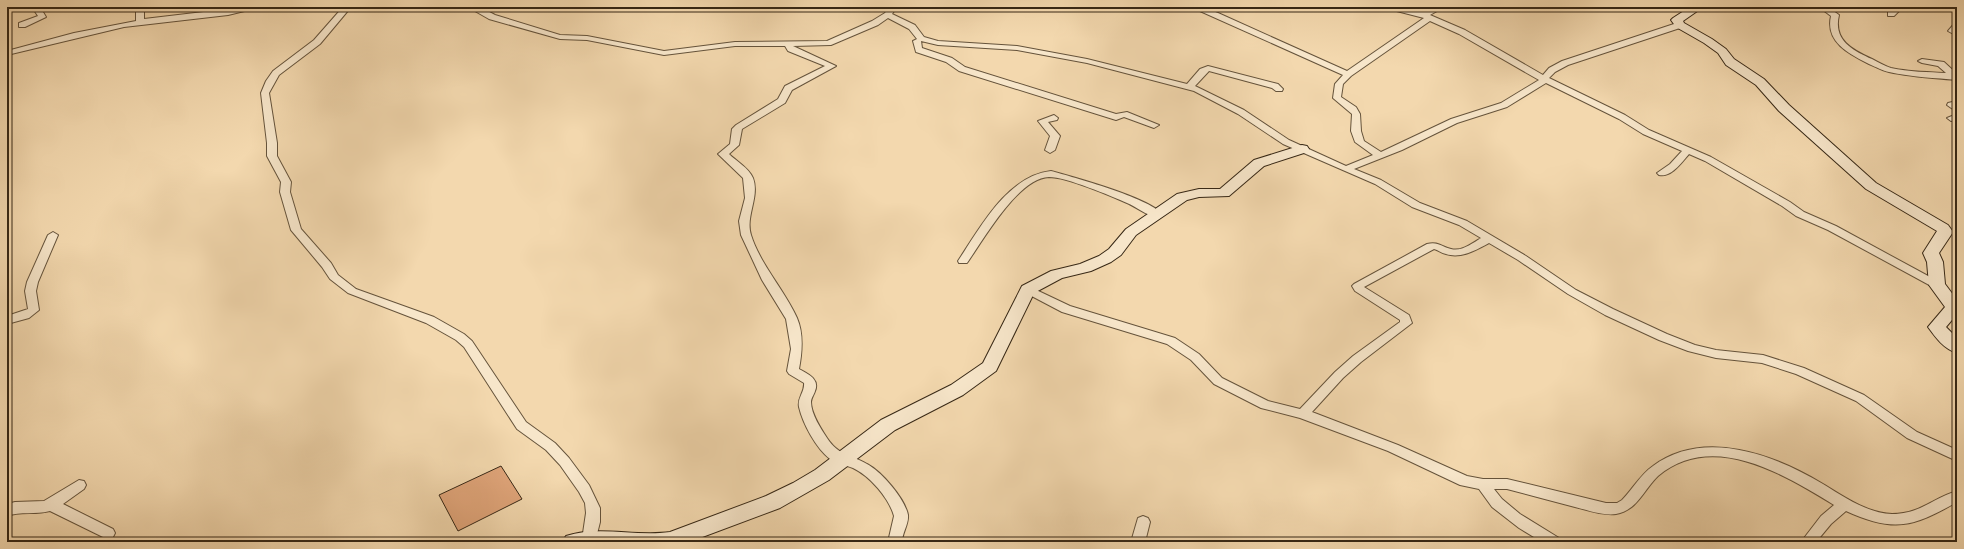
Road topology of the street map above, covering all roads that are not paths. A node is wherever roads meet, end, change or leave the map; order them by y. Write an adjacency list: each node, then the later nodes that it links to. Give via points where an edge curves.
1 (36, 7): 17 (street, via 42,17)
2 (140, 7): 16 (street)
3 (257, 7): 16 (street, via 222,14)
4 (347, 7): 59 (street, via 317,42 276,73 265,93 272,156 286,182 285,192 296,230 327,265 334,277 352,291 430,320 468,344 520,426 545,442 565,461 591,502 593,521)
5 (464, 7): 22 (street, via 477,9 492,17 560,38 587,38 664,53 735,44)
6 (893, 7): 14 (street)
7 (1196, 7): 25 (street, via 1222,16)
8 (1385, 7): 15 (street)
9 (1440, 7): 15 (street)
10 (1698, 7): 18 (street, via 1677,20)
11 (1830, 7): 27 (street, via 1827,10 1835,16 1833,24 1838,39 1851,52 1890,70)
12 (1899, 7): 13 (street)
13 (1891, 14)
14 (888, 15): 22 (street, via 828,43); 28 (street, via 912,27 921,40 1017,48 1087,61)
15 (1427, 17): 25 (street); 26 (street, via 1462,32)
16 (140, 22): 23 (street)
17 (22, 25)
18 (1680, 25): 26 (street, via 1565,63); 44 (street, via 1708,41 1722,51 1730,62 1750,74 1871,186 1943,228 1945,232 1931,253 1935,262)
19 (1957, 26): 20 (street, via 1952,31)
20 (1957, 34)
21 (917, 41): 33 (street, via 919,50 949,60 962,69 1116,117 1124,114)
22 (788, 44): 50 (street, via 791,49 832,66 788,88 782,101 737,129 734,145 723,154 748,178 750,198 744,221 746,235 768,280 792,319 796,349 793,370 810,382 805,401 810,419 828,449)
23 (7, 53)
24 (1922, 61): 27 (street, via 1941,64)
25 (1348, 74): 37 (street, via 1340,84 1337,98 1356,114 1356,131 1360,142)
26 (1544, 78): 36 (street); 37 (street, via 1540,84 1504,105 1454,121)
27 (1956, 78)
28 (1189, 87): 29 (street, via 1208,68); 34 (street, via 1241,112 1273,134)
29 (1279, 89)
30 (1957, 104): 31 (street, via 1951,105)
31 (1957, 109)
32 (1054, 118): 35 (street, via 1042,121 1055,136)
33 (1154, 125)
34 (1302, 149): 38 (street); 40 (street, via 1259,163 1224,194 1189,194)
35 (1050, 150)
36 (1687, 151): 39 (street, via 1673,166); 44 (street, via 1708,159 1800,214 1832,228)
37 (1381, 156): 38 (street)
38 (1346, 169): 42 (street, via 1378,182 1416,205 1455,220)
39 (1662, 173)
40 (1157, 214): 43 (street, via 1088,184 1051,174 1042,175 1018,188 1006,200); 45 (street, via 1131,232 1105,260 1085,268 1057,274)
41 (54, 235): 46 (street, via 33,280 30,291 33,310)
42 (1488, 238): 48 (street, via 1458,253 1431,246 1358,286 1359,290 1405,318 1406,323 1339,374); 49 (street, via 1572,292 1636,325 1692,348 1716,354 1763,359 1800,371 1860,398 1912,435)
43 (962, 261)
44 (1937, 285): 47 (street, via 1954,307 1937,327 1946,339)
45 (1028, 290): 48 (street, via 1066,309 1171,341 1195,357 1208,373 1224,384 1265,405); 50 (street, via 990,367 957,390 888,425)
46 (7, 320)
47 (1957, 347)
48 (1303, 414): 51 (street, via 1393,448 1465,481)
49 (1957, 456)
50 (840, 460): 59 (street, via 822,475 773,502 670,540); 60 (street, via 858,465 879,480 900,513)
51 (1483, 484): 54 (street, via 1507,484 1594,506 1619,508 1628,502 1649,477 1664,466 1690,454 1722,452 1786,470); 62 (street, via 1490,496 1515,519)
52 (79, 485): 55 (street)
53 (1957, 496): 54 (street, via 1912,518 1902,520 1877,517)
54 (1845, 504): 63 (street, via 1826,520)
55 (51, 505): 56 (street, via 38,508 13,507); 58 (street)
56 (7, 510)
57 (1142, 522): 61 (street)
58 (108, 534)
59 (581, 541)
60 (895, 542)
61 (1138, 542)
62 (1554, 542)
63 (1808, 542)

